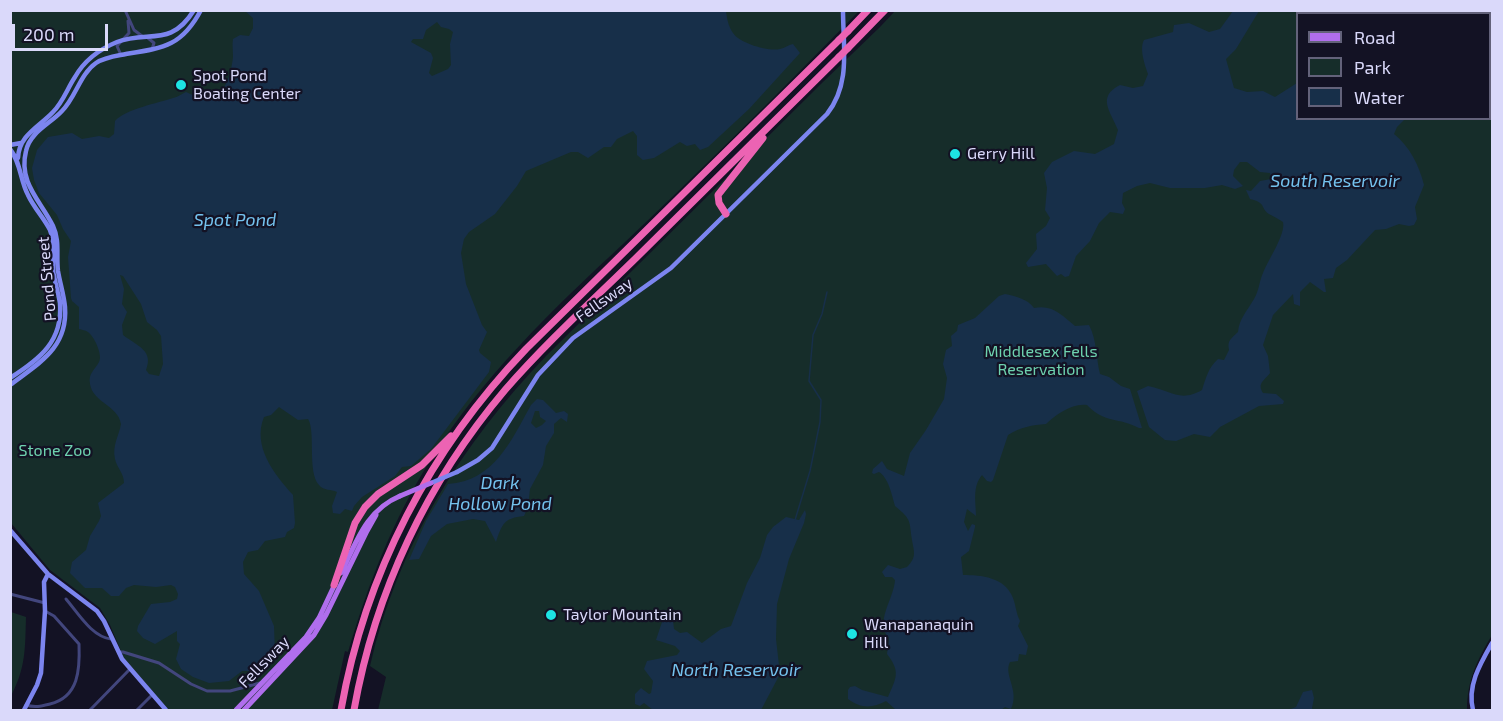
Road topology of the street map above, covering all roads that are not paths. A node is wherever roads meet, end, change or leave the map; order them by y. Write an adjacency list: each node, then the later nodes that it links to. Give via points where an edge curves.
1 (194, 10): 7 (main road, via 173,31)
2 (201, 10): 9 (main road, via 183,36)
3 (843, 10): 17 (main road, Fellsway, via 844,73 837,98 823,118)
4 (868, 10): 20 (highway, bridge, via 526,349)
5 (885, 10): 11 (highway, bridge)
6 (126, 13): 7 (street, via 136,32); 8 (street, via 129,31)
7 (147, 38): 8 (main road); 9 (street, via 154,43)
8 (122, 41): 10 (street, via 117,48); 12 (main road, via 83,66 58,106)
9 (151, 50): 10 (main road)
10 (121, 55): 14 (main road, via 91,67 68,104 37,132)
11 (773, 123): 17 (highway, via 718,195 718,203); 43 (highway, via 530,363 470,435 427,503 392,577 369,643)
12 (21, 143): 13 (main road, Pond Street); 14 (main road); 16 (main road)
13 (10, 147): 16 (main road, Pond Street)
14 (27, 149): 15 (main road, Pond Street)
15 (25, 157): 16 (main road); 19 (main road, Pond Street, via 29,187 57,237 65,318 61,335 50,353)
16 (18, 158): 18 (main road, Pond Street, via 27,194 52,237 60,319 56,335 41,355)
17 (726, 214): 21 (main road, Fellsway, bridge, via 659,278 566,345 538,375 492,448 478,460)
18 (10, 378)
19 (10, 385)
20 (459, 428): 25 (highway, via 422,465 365,507 355,523); 42 (highway, via 420,489 384,562 357,639)
21 (431, 483): 22 (main road, Fellsway, bridge)
22 (382, 507): 25 (main road, Fellsway, via 364,526); 41 (main road, Fellsway, via 314,635)
23 (10, 530): 24 (main road)
24 (48, 574): 28 (main road, via 44,582); 30 (main road, via 95,609)
25 (334, 585): 34 (main road, Fellsway, via 310,632)
26 (10, 594): 28 (street)
27 (66, 599): 30 (street, via 96,633)
28 (45, 603): 29 (main road)
29 (45, 611): 36 (main road, via 40,673); 36 (street, via 79,645 76,684 61,701)
30 (111, 639): 32 (main road)
31 (1492, 646): 44 (main road, via 1474,680)
32 (117, 652): 33 (main road); 34 (street, via 156,662 210,691 242,689)
33 (129, 669): 35 (main road); 37 (street)
34 (267, 679): 40 (main road, Fellsway)
35 (152, 695): 38 (street); 39 (main road)
36 (25, 708)
37 (90, 711)
38 (137, 711)
39 (166, 711)
40 (236, 711)
41 (244, 711)
42 (341, 711)
43 (354, 711)
44 (1473, 711)

